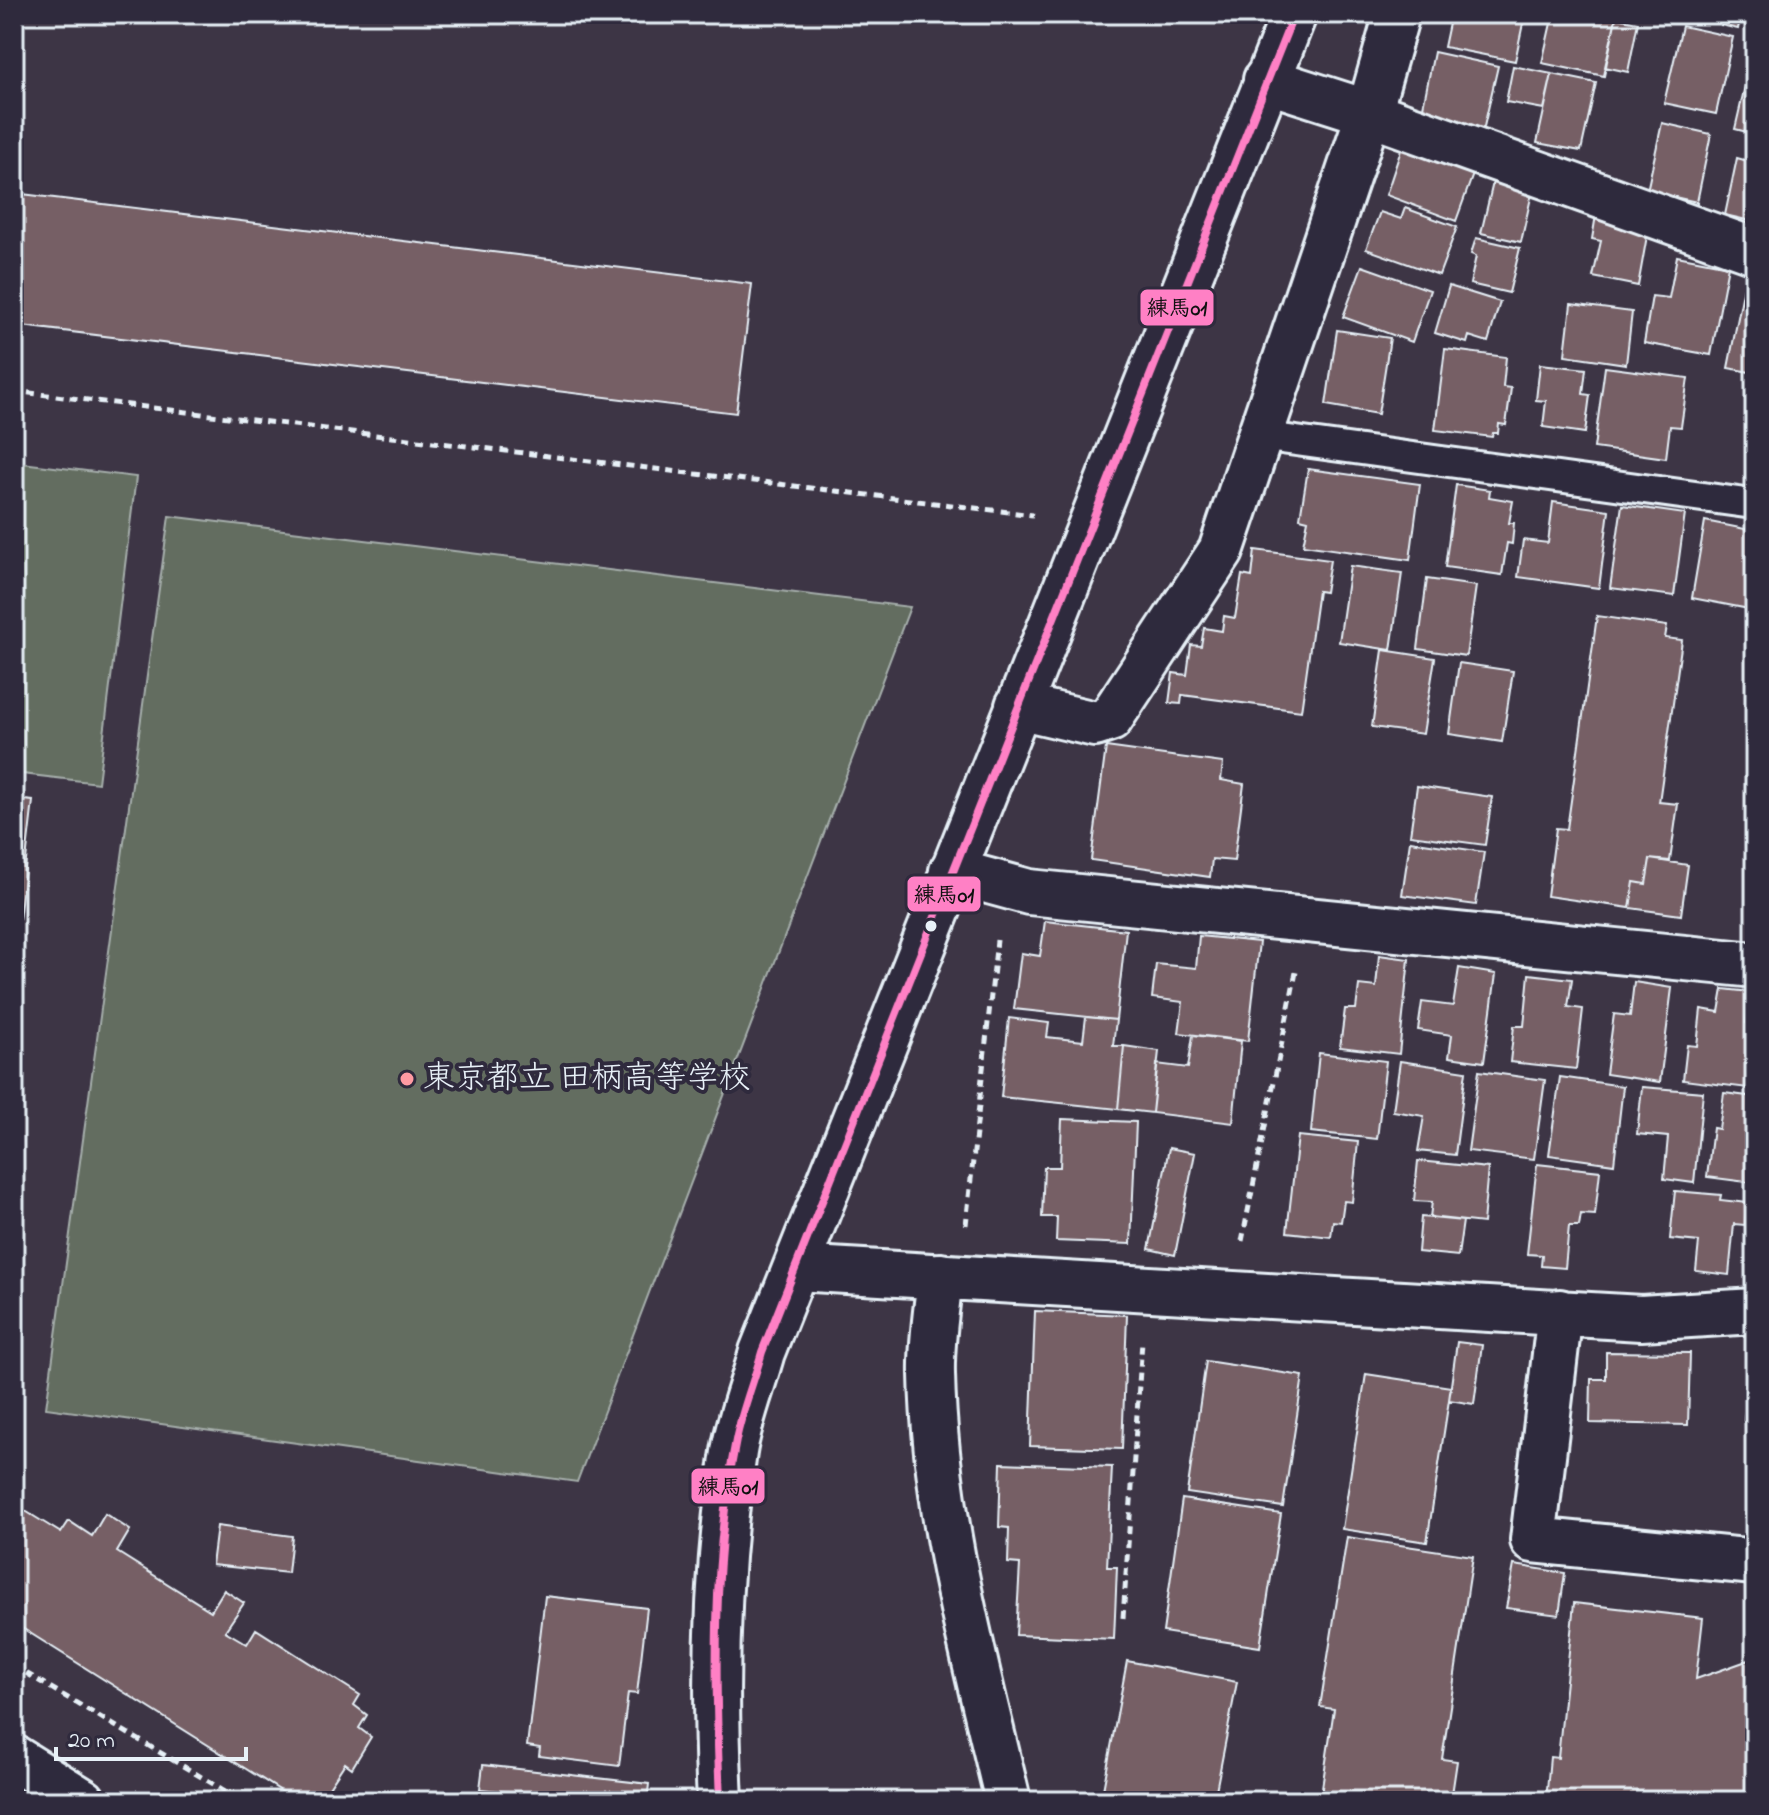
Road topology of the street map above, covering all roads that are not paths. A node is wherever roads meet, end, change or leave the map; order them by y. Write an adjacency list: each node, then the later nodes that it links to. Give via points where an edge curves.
1 (1294, 14): 3 (street)
2 (1397, 14): 4 (street)
3 (1266, 80): 4 (street); 8 (street)
4 (1369, 113): 5 (street); 6 (street)
5 (1755, 251)
6 (1260, 436): 7 (lane); 8 (street, via 1221,551 1110,719 1095,724)
7 (1753, 504)
8 (1018, 706): 9 (street)
9 (952, 871): 10 (street, via 1029,892); 11 (street)
10 (1755, 965)
11 (796, 1268): 12 (street); 18 (street, via 762,1352 734,1449 719,1583 715,1710)
12 (950, 1277): 14 (street); 19 (street, via 931,1370 936,1459 954,1568)
13 (1755, 1311): 14 (street, via 1641,1318)
14 (1560, 1312): 15 (street, via 1533,1540)
15 (1755, 1562)
16 (14, 1758): 17 (street)
17 (83, 1801)
18 (720, 1801)
19 (1008, 1801)

